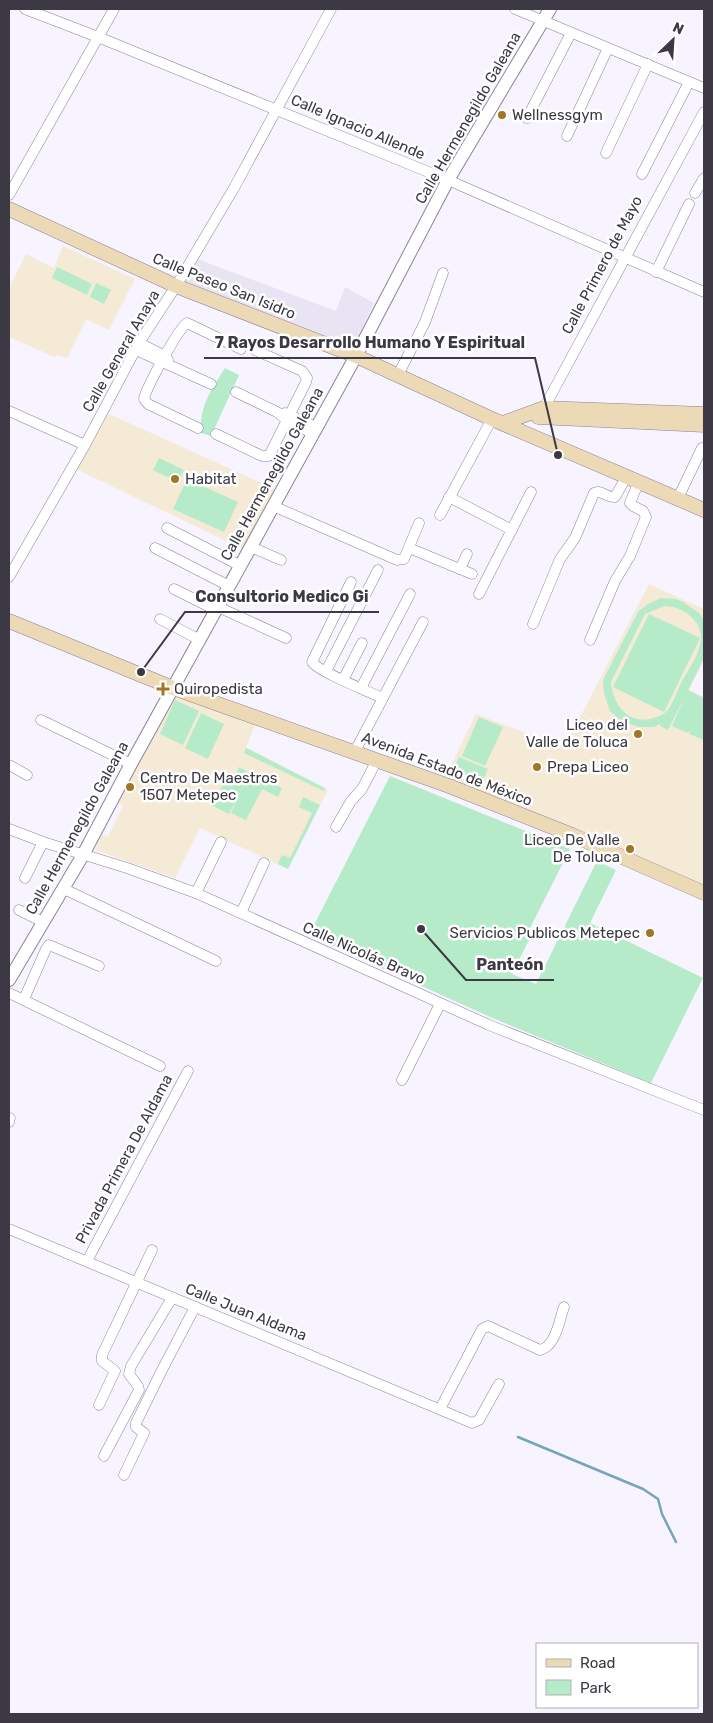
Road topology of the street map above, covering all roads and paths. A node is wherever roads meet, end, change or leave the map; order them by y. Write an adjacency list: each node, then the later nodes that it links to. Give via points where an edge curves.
1 (26, 9): 8 (street, Calle Ignacio Allende)
2 (114, 9): 8 (street)
3 (331, 9): 13 (street, Calle General Anaya)
4 (515, 9): 6 (street)
5 (550, 9): 6 (street, Calle Hermenegildo Galeana)
6 (544, 20): 7 (street); 20 (street, Calle Hermenegildo Galeana)
7 (571, 33): 9 (street); 15 (street)
8 (98, 37): 13 (street, Calle Ignacio Allende); 22 (street)
9 (608, 48): 10 (street); 16 (street)
10 (648, 64): 11 (street); 17 (street)
11 (690, 82): 12 (street); 18 (street)
12 (704, 88)
13 (278, 109): 20 (street, Calle Ignacio Allende); 28 (street, Calle General Anaya)
14 (704, 112): 25 (street, Calle Primero de Mayo)
15 (527, 118)
16 (567, 136)
17 (606, 153)
18 (642, 174)
19 (704, 178): 21 (street)
20 (448, 180): 25 (street, Calle Ignacio Allende); 33 (street, Calle Hermenegildo Galeana)
21 (696, 193)
22 (9, 195)
23 (689, 204): 26 (street)
24 (9, 209): 28 (main road, Calle Paseo San Isidro)
25 (624, 257): 26 (street, Calle Ignacio Allende); 39 (street, Calle Primero de Mayo)
26 (656, 272): 29 (street, Calle Ignacio Allende)
27 (444, 273): 35 (street, via 425,322)
28 (176, 286): 30 (street, Calle General Anaya); 33 (main road, Calle Paseo San Isidro)
29 (704, 292)
30 (137, 346): 34 (street); 48 (street, Calle General Anaya)
31 (241, 349): 34 (street, via 187,323 182,327)
32 (255, 350): 41 (street, via 306,375 306,382)
33 (356, 356): 35 (main road, Calle Paseo San Isidro); 45 (street, Calle Hermenegildo Galeana)
34 (167, 361): 36 (street); 44 (street, via 144,397 145,402)
35 (398, 376): 42 (main road, Calle Paseo San Isidro)
36 (211, 384)
37 (236, 392): 41 (street)
38 (9, 411): 48 (street)
39 (541, 413): 40 (main road); 42 (main road); 43 (main road); 47 (main road, Calle Primero de Mayo)
40 (704, 414)
41 (288, 417): 45 (street); 46 (street, via 271,454 266,457)
42 (497, 421): 47 (main road, Calle Paseo San Isidro); 52 (street)
43 (704, 425)
44 (198, 428)
45 (314, 430): 54 (street, Calle Hermenegildo Galeana)
46 (216, 434)
47 (530, 435): 50 (main road, Calle Paseo San Isidro)
48 (85, 445): 69 (street, Calle General Anaya)
49 (702, 448): 53 (street)
50 (633, 479): 53 (main road, Calle Paseo San Isidro); 79 (street, via 616,497 594,493 575,538 560,559); 82 (street, via 630,503 646,517)
51 (531, 492): 59 (street)
52 (449, 497): 56 (street); 59 (street)
53 (678, 498): 55 (main road, Calle Paseo San Isidro)
54 (273, 506): 60 (street, Calle Hermenegildo Galeana); 62 (street, via 397,560 404,559)
55 (704, 508)
56 (440, 515)
57 (420, 523): 62 (street)
58 (167, 528): 65 (street)
59 (512, 530): 74 (street)
60 (251, 547): 64 (street); 65 (street, Calle Hermenegildo Galeana)
61 (155, 548): 71 (street)
62 (409, 548): 66 (street)
63 (467, 554): 66 (street)
64 (281, 560)
65 (241, 566): 71 (street, Calle Hermenegildo Galeana)
66 (460, 569): 68 (street)
67 (378, 570): 84 (street)
68 (472, 574)
69 (9, 577)
70 (351, 582): 84 (street, via 312,659 315,666)
71 (229, 586): 75 (street, Calle Hermenegildo Galeana)
72 (174, 589): 75 (street)
73 (410, 594): 87 (street)
74 (480, 594)
75 (217, 608): 80 (street); 81 (street, Calle Hermenegildo Galeana)
76 (160, 619): 81 (street)
77 (9, 621): 86 (main road)
78 (423, 622): 88 (street)
79 (533, 624)
80 (286, 638)
81 (200, 640): 86 (street, Calle Hermenegildo Galeana)
82 (590, 640)
83 (362, 643): 85 (street)
84 (326, 672): 85 (street)
85 (343, 680): 87 (street)
86 (173, 688): 90 (main road, Avenida Estado de México); 92 (street, Calle Hermenegildo Galeana)
87 (361, 688): 88 (street)
88 (382, 698): 90 (street)
89 (40, 720): 92 (street)
90 (354, 751): 91 (main road, Avenida Estado de México)
91 (377, 760): 95 (street, via 362,789); 104 (main road, Avenida Estado de México, via 543,823)
92 (131, 764): 99 (street, Calle Hermenegildo Galeana)
93 (9, 765): 94 (street)
94 (27, 775)
95 (336, 826)
96 (9, 829): 97 (street, Calle Nicolás Bravo)
97 (43, 842): 99 (street, Calle Nicolás Bravo); 101 (street)
98 (221, 842): 103 (street)
99 (83, 855): 102 (street, Calle Hermenegildo Galeana); 103 (street, Calle Nicolás Bravo)
100 (264, 863): 106 (street)
101 (25, 878)
102 (64, 889): 107 (street, Calle Hermenegildo Galeana); 108 (street)
103 (196, 893): 106 (street, Calle Nicolás Bravo)
104 (704, 893)
105 (19, 910): 107 (street)
106 (241, 914): 113 (street, Calle Nicolás Bravo)
107 (43, 922): 110 (street, Calle Hermenegildo Galeana)
108 (216, 961)
109 (99, 966): 112 (street, via 49,945)
110 (9, 980)
111 (9, 993): 112 (street)
112 (24, 999): 114 (street)
113 (440, 1004): 116 (street); 117 (street, Calle Nicolás Bravo)
114 (160, 1066)
115 (188, 1071): 120 (street, Privada Primera De Aldama)
116 (402, 1080)
117 (704, 1110)
118 (9, 1229): 120 (street, Calle Juan Aldama)
119 (152, 1250): 121 (street)
120 (87, 1261): 121 (street, Calle Juan Aldama)
121 (136, 1283): 122 (street, Calle Juan Aldama); 126 (street, via 102,1355 102,1361 115,1371)
122 (172, 1298): 123 (street, Calle Juan Aldama); 128 (street, via 131,1366 129,1374 139,1390)
123 (195, 1307): 127 (street, Calle Juan Aldama); 129 (street, via 136,1423 144,1433)
124 (564, 1307): 127 (street, via 551,1343 540,1350 488,1326 482,1329)
125 (499, 1384): 127 (street, Calle Juan Aldama, via 479,1420 472,1423)
126 (99, 1405)
127 (440, 1410)
128 (104, 1456)
129 (124, 1476)

